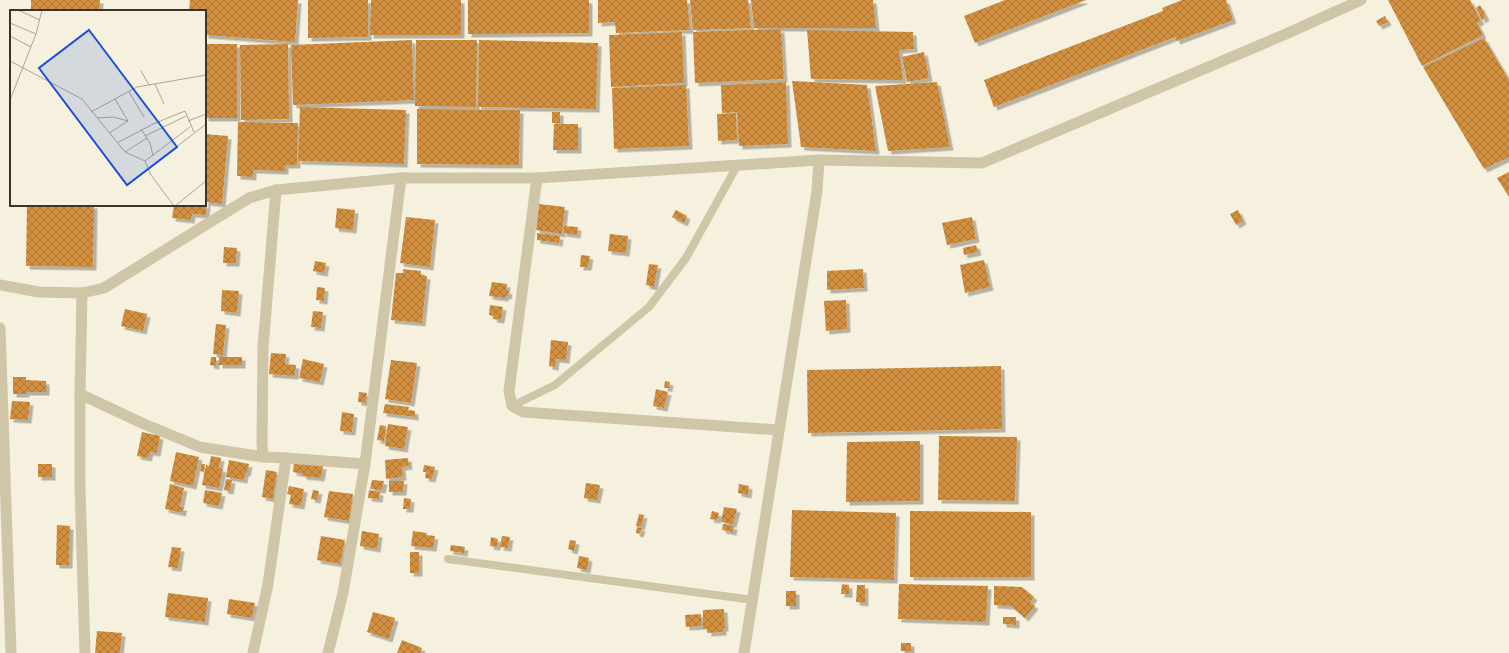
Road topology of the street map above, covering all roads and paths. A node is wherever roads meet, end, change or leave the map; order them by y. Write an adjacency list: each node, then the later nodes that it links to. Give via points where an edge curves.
1 (1361, 0): 2 (street, via 982,163)
2 (819, 160): 3 (street); 12 (street, via 817,191)
3 (738, 164): 5 (street); 11 (lane, via 686,258 649,307 555,385)
4 (401, 178): 5 (street); 6 (street); 15 (street)
5 (537, 178): 11 (street, via 509,392)
6 (276, 190): 8 (street, via 249,198 104,288); 13 (street, via 263,348)
7 (0, 285): 8 (street, via 39,292)
8 (82, 293): 10 (street)
9 (0, 328): 18 (street)
10 (80, 394): 13 (street, via 200,447); 19 (street)
11 (512, 406): 12 (street, via 523,412)
12 (779, 430): 17 (street)
13 (263, 457): 14 (street)
14 (286, 458): 15 (street); 20 (street, via 268,584)
15 (364, 464): 21 (street, via 343,593)
16 (448, 559): 17 (lane)
17 (753, 600): 22 (street)
18 (11, 653)
19 (84, 653)
20 (253, 653)
21 (328, 653)
22 (744, 653)

